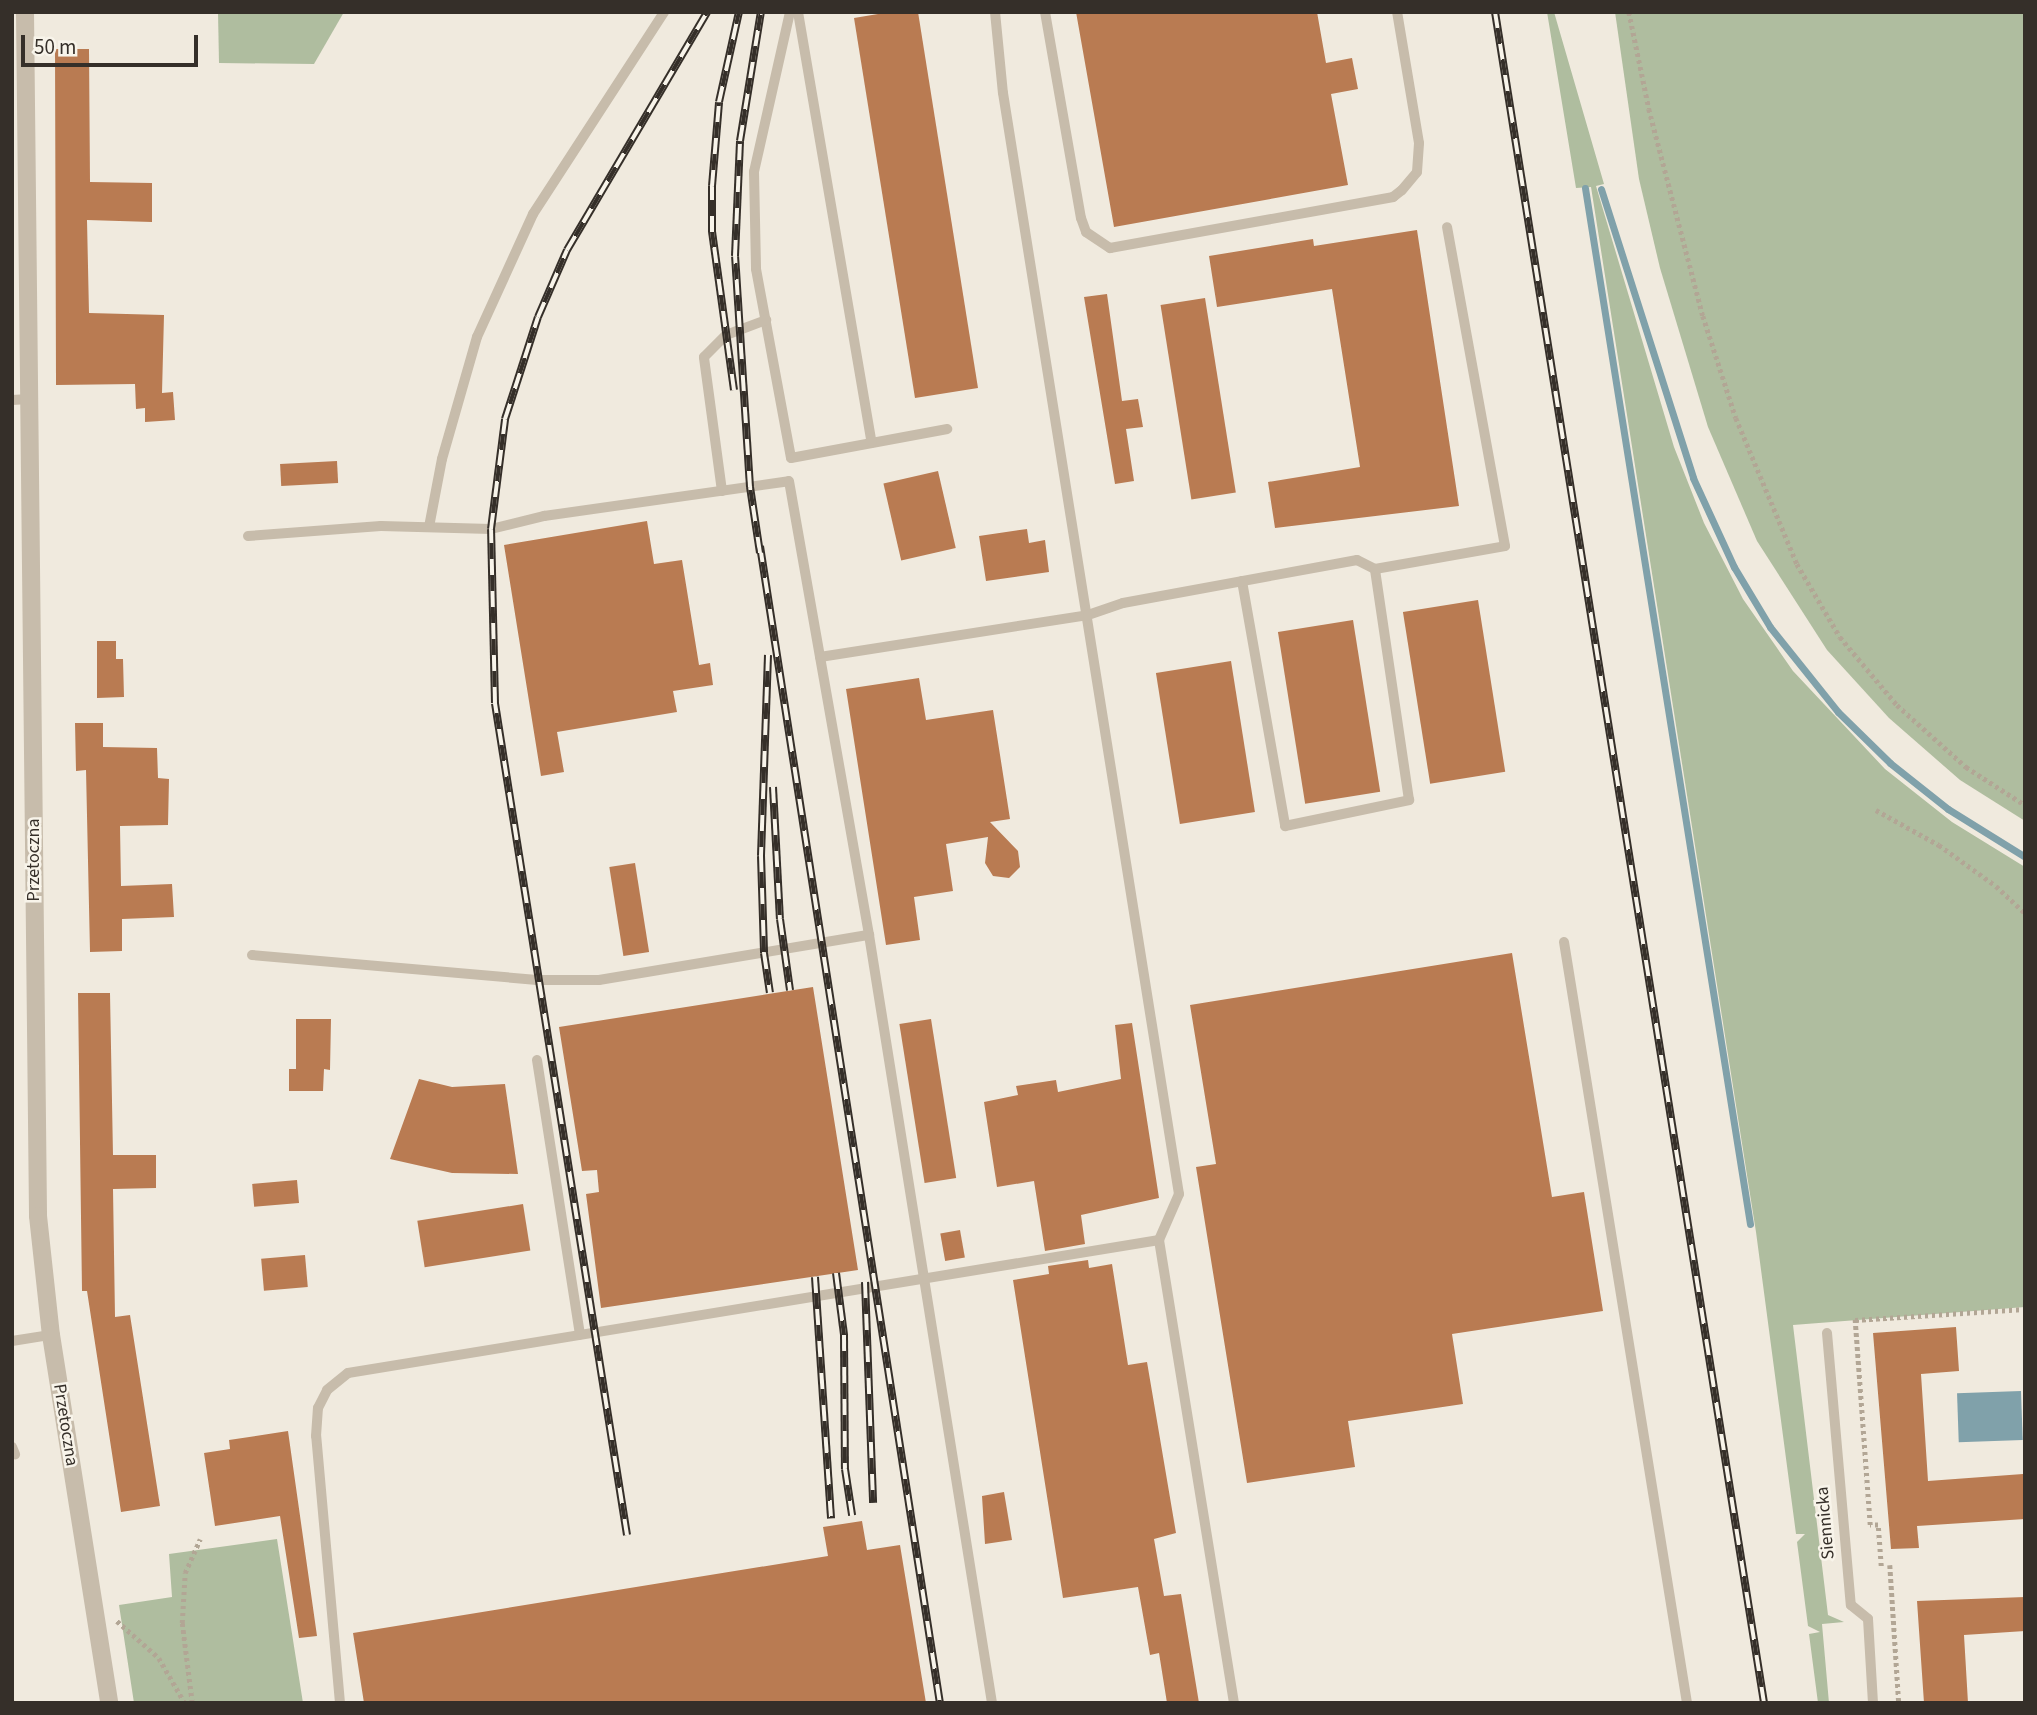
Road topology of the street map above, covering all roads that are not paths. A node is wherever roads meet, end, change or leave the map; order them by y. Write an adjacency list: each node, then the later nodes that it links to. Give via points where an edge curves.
1 (25, 12): 10 (street, Przetoczna)
2 (664, 12): 14 (lane, via 527,227 477,337 442,459)
3 (790, 12): 9 (lane, via 754,172 756,269)
4 (798, 12): 12 (lane)
5 (995, 12): 18 (lane, via 1003,93)
6 (1045, 12): 7 (lane, via 1081,218 1086,232 1110,248 1393,197 1402,190 1417,172 1419,143)
7 (1397, 12)
8 (1447, 227): 16 (lane, via 1505,546)
9 (765, 320): 12 (lane, via 791,458); 13 (lane, via 726,335 704,357)
10 (21, 400): 27 (street, Przetoczna, via 38,1216)
11 (947, 429): 12 (lane)
12 (872, 443)
13 (722, 491): 14 (lane, via 491,528); 19 (lane, via 789,481)
14 (429, 527): 15 (lane)
15 (248, 536)
16 (1375, 569): 17 (lane, via 1357,561); 17 (lane, via 1409,800 1285,826)
17 (1242, 581): 18 (lane, via 1123,603)
18 (1088, 615): 19 (lane); 24 (lane, via 1179,1194)
19 (820, 657): 20 (lane)
20 (869, 935): 22 (lane, via 599,980 537,980); 25 (lane)
21 (1564, 942): 34 (lane)
22 (252, 955)
23 (537, 1060): 28 (lane)
24 (1159, 1240): 25 (lane); 33 (lane)
25 (925, 1281): 28 (lane); 32 (lane)
26 (1827, 1333): 35 (lane, Siennicka, via 1851,1605 1868,1619)
27 (51, 1335): 29 (lane); 30 (street, Przetoczna)
28 (580, 1335): 31 (lane, via 360,1369 327,1390 318,1408 316,1436)
29 (12, 1341)
30 (109, 1703)
31 (340, 1703)
32 (992, 1703)
33 (1234, 1703)
34 (1687, 1703)
35 (1873, 1703)

